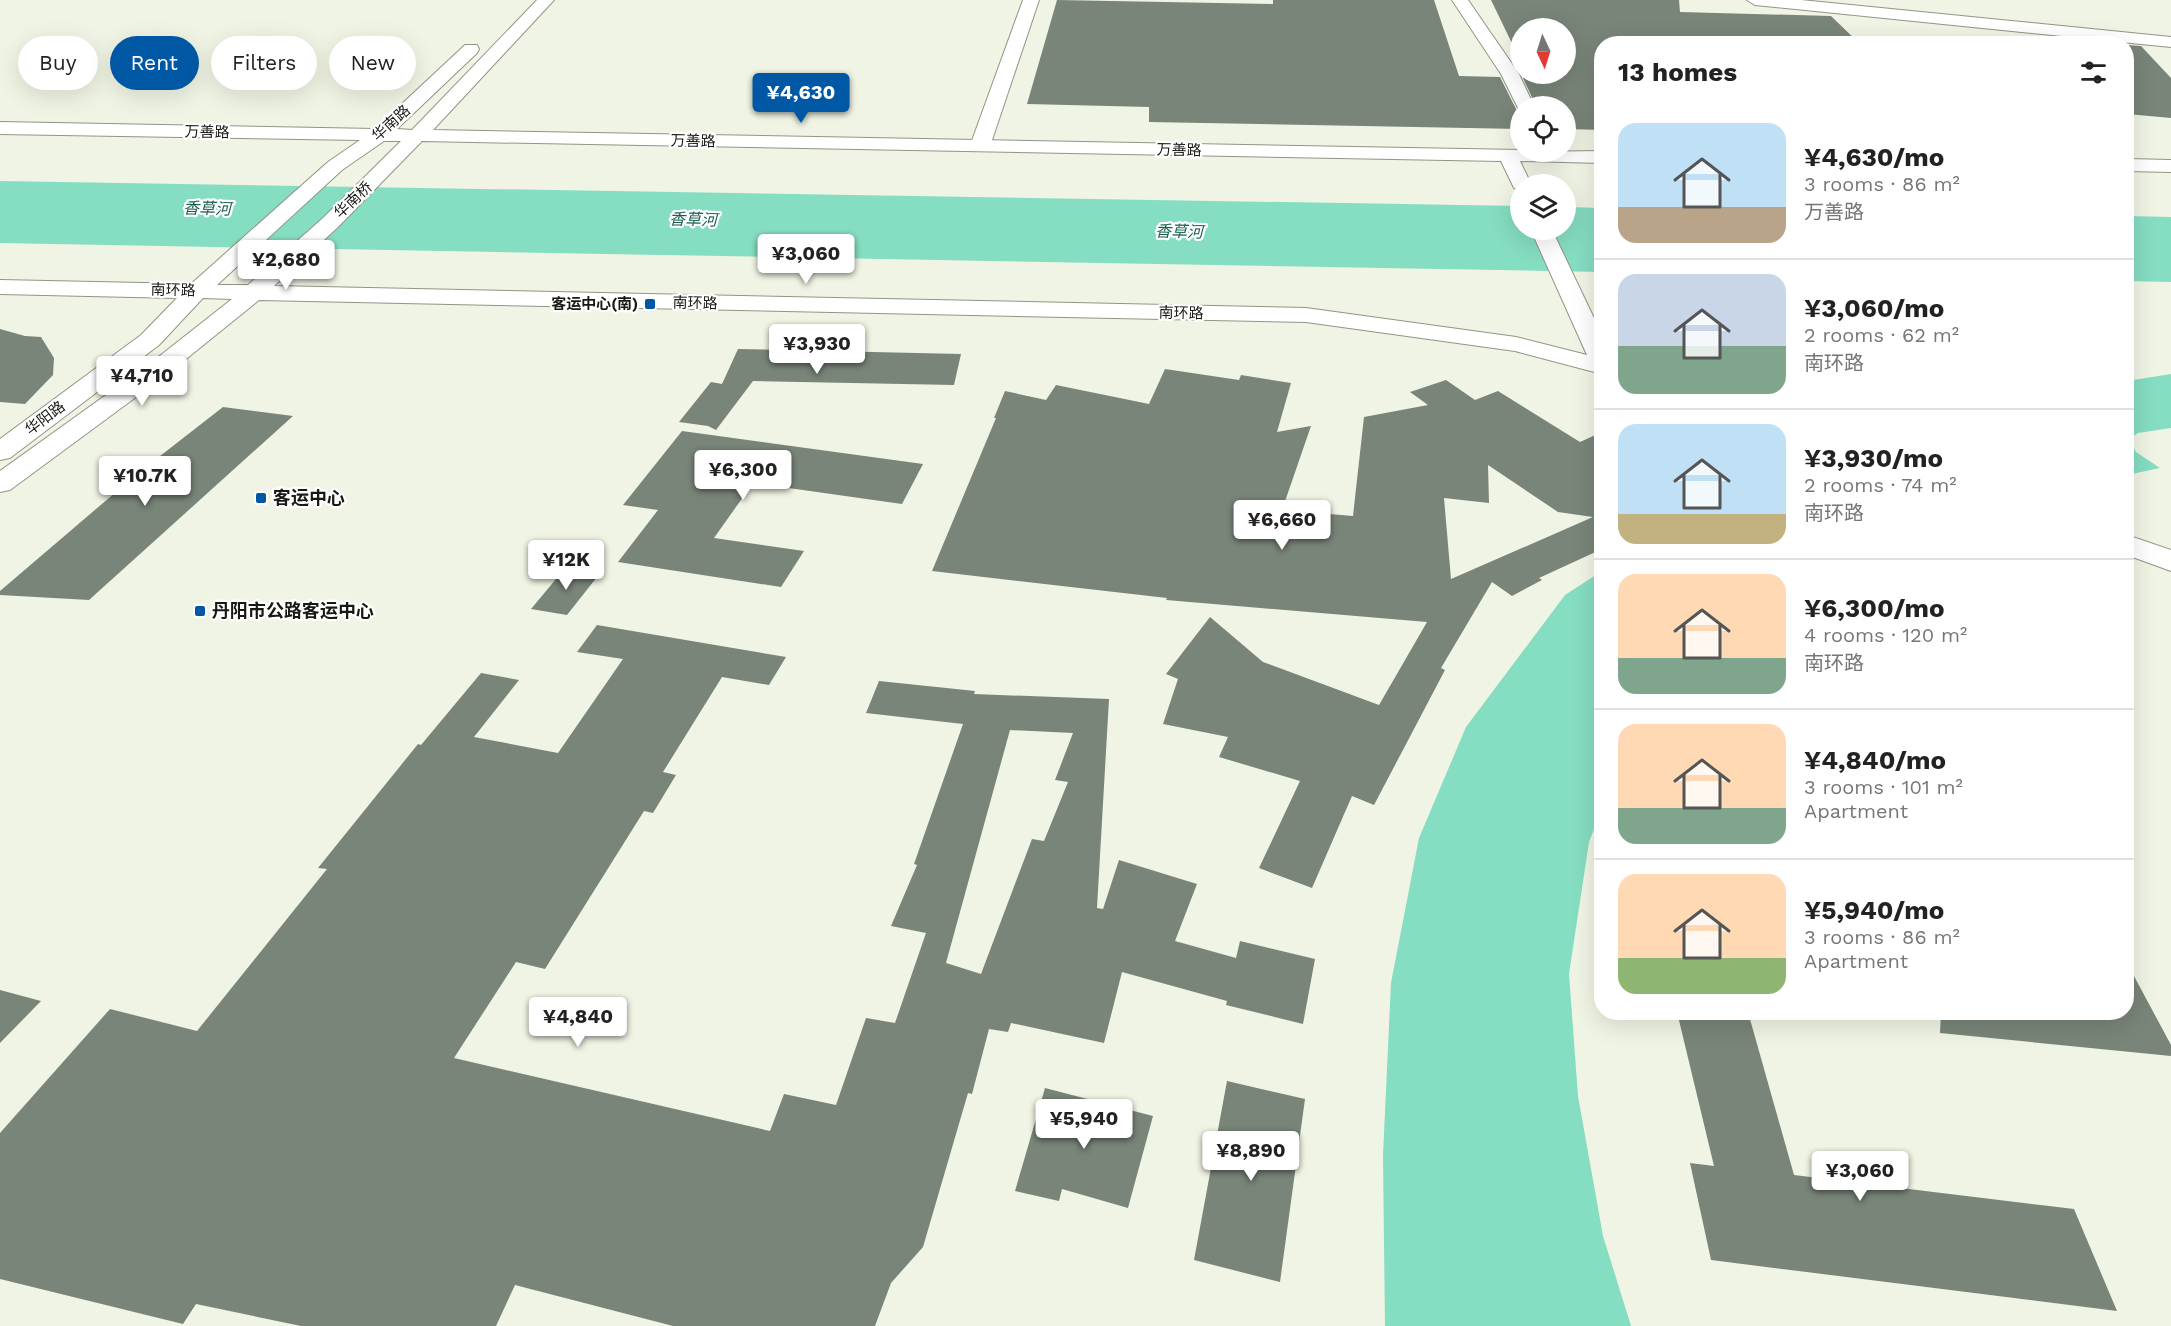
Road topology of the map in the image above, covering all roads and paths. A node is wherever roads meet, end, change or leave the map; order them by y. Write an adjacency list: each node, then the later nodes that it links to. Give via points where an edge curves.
1 (546, 0): 12 (main road, 华南路)
2 (1030, 0): 13 (main road)
3 (1460, 0): 9 (main road)
4 (1755, 0): 5 (main road)
5 (2112, 36)
6 (2134, 38): 8 (main road)
7 (480, 40): 11 (main road, 华南路)
8 (2171, 42)
9 (1520, 96)
10 (0, 128): 11 (main road, 万善路)
11 (380, 135): 12 (main road, 万善路); 23 (main road, 华南路, via 334,166)
12 (418, 136): 13 (main road, 万善路); 19 (main road, 华南路)
13 (980, 146): 14 (main road, 万善路)
14 (1508, 156): 20 (main road)
15 (1576, 156): 16 (main road, 万善路)
16 (1594, 157)
17 (2134, 165): 18 (main road)
18 (2171, 165)
19 (389, 166): 24 (main road, 华南桥)
20 (1516, 174)
21 (1547, 240): 25 (main road)
22 (0, 287): 23 (main road, 南环路)
23 (197, 291): 24 (main road, 南环路); 27 (main road, 华阳路, via 150,340)
24 (254, 292): 26 (main road, 南环路, via 1306,315 1516,344); 28 (main road, via 195,341)
25 (1594, 345)
26 (1594, 361)
27 (0, 452)
28 (0, 484)

